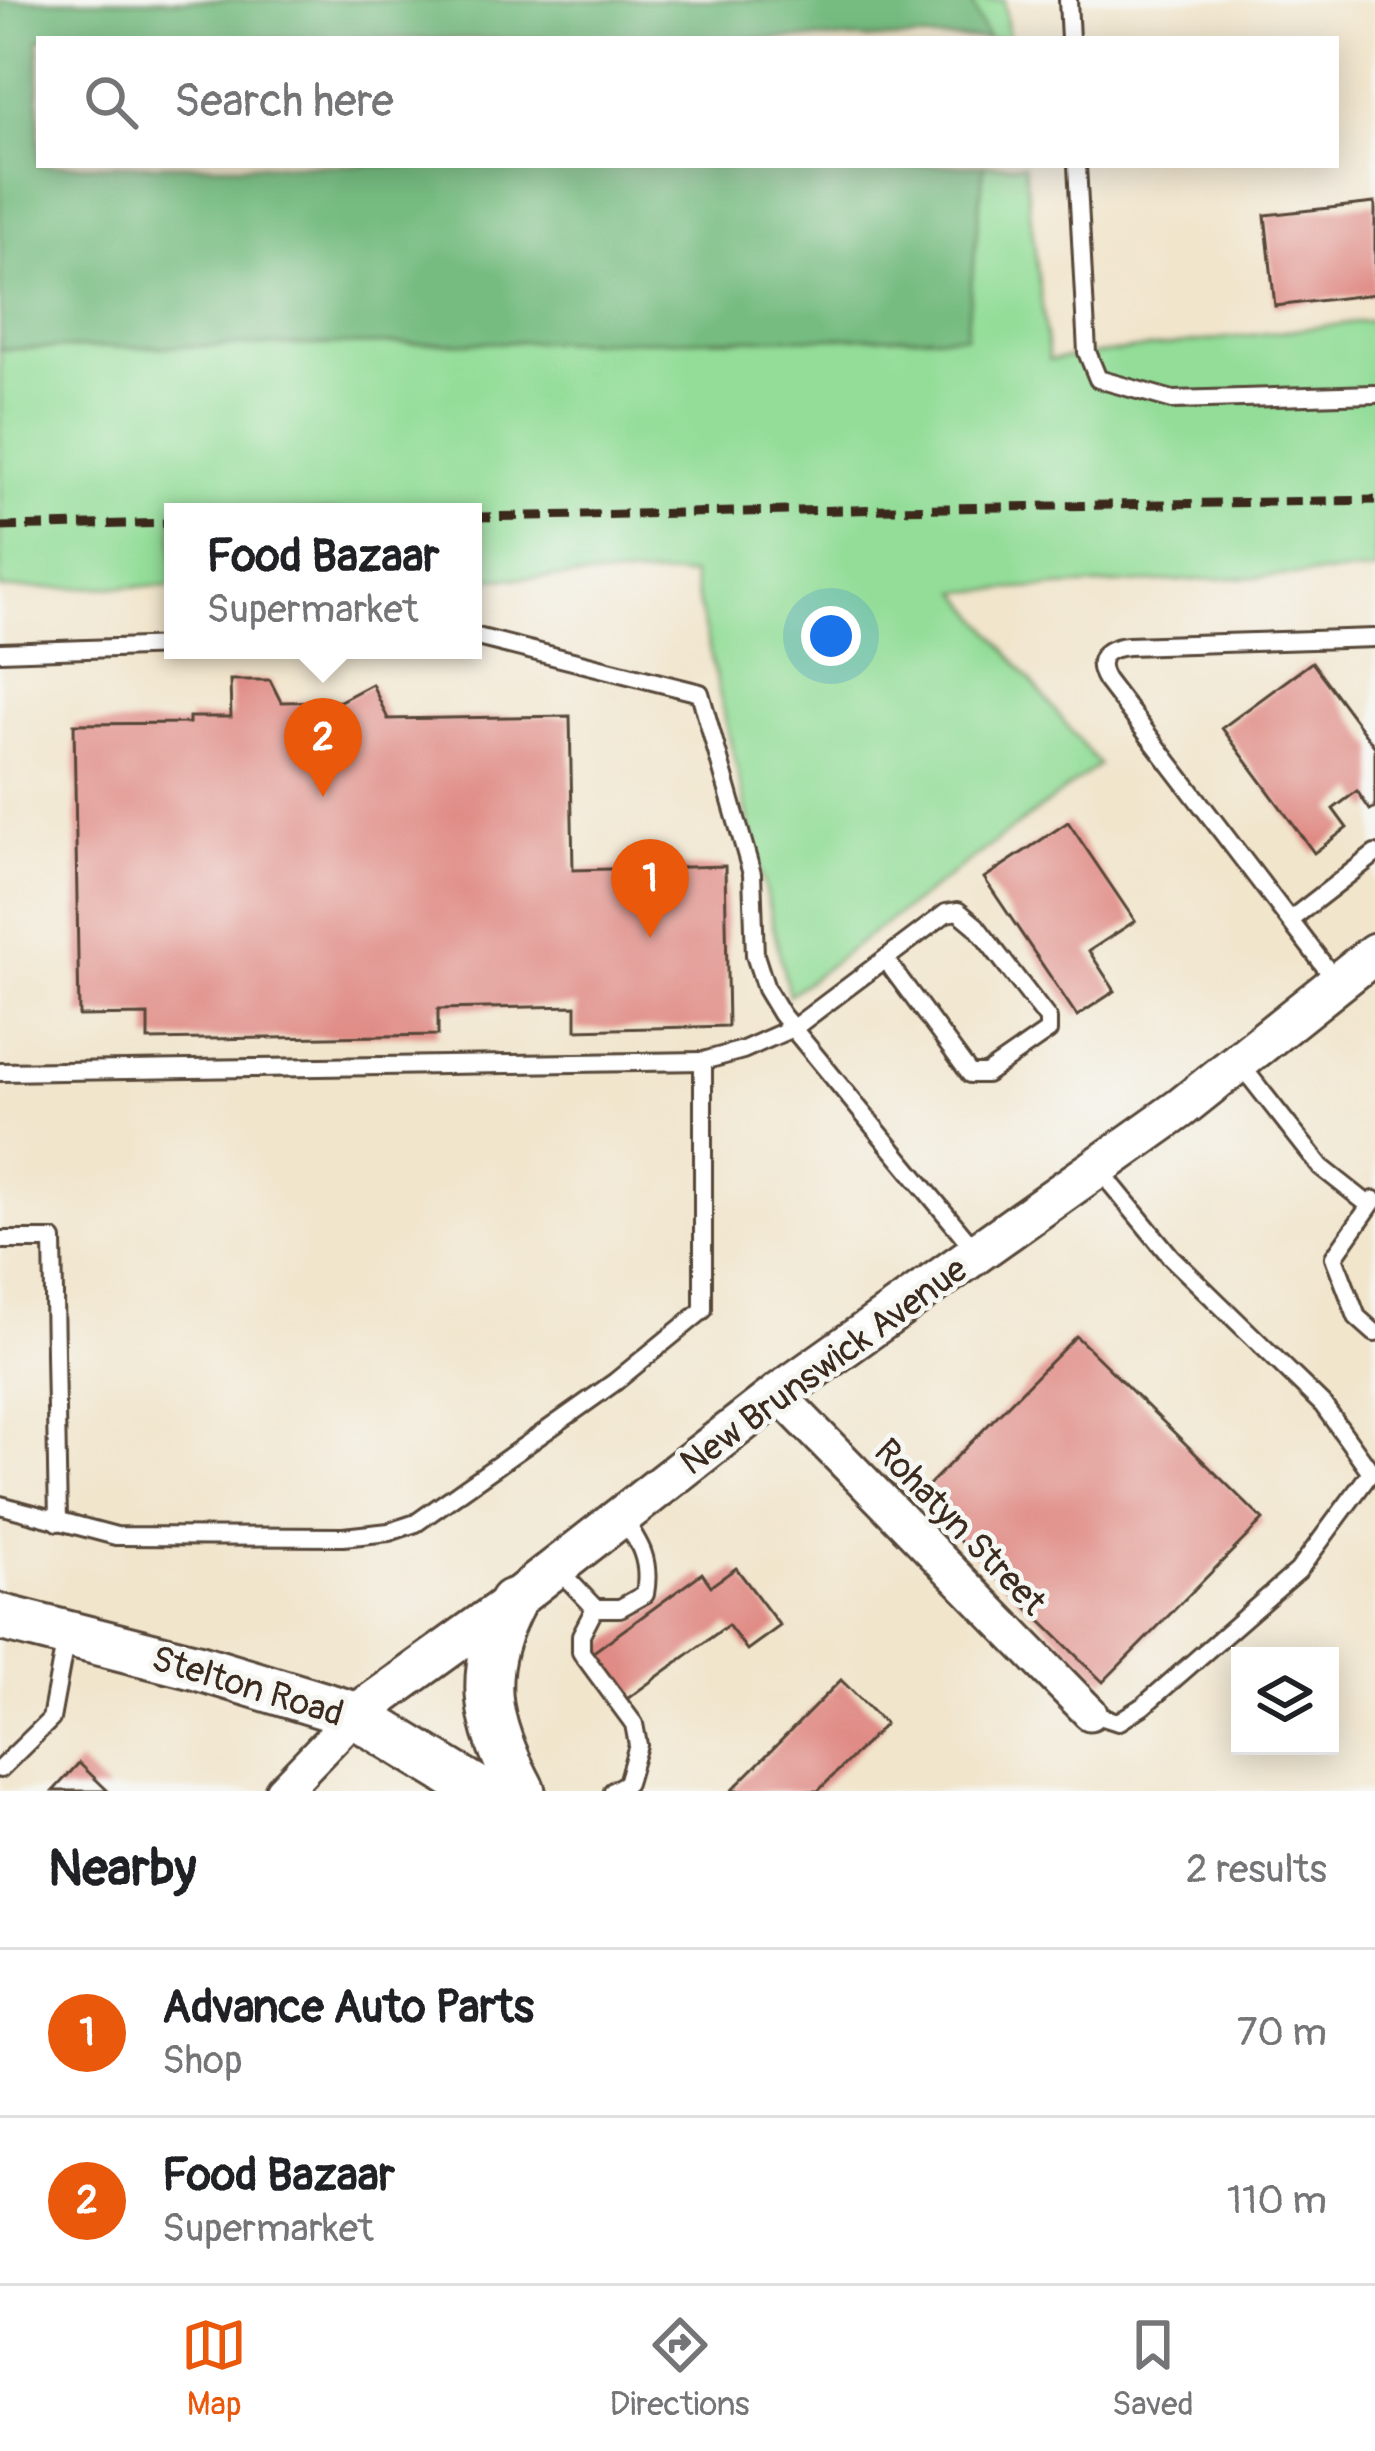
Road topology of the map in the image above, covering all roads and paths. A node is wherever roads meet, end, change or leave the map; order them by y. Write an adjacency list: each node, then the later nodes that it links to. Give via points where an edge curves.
1 (1068, 0): 2 (lane)
2 (1070, 36)
3 (1077, 168): 4 (lane, via 1087,352 1098,379 1173,400)
4 (1375, 394)
5 (482, 638): 14 (lane, via 700,693 752,874 755,955)
6 (1373, 641): 10 (lane, via 1128,646 1100,662)
7 (164, 646): 8 (lane)
8 (0, 652)
9 (1375, 854): 10 (lane)
10 (1290, 920): 13 (lane)
11 (1375, 953): 13 (street, New Brunswick Avenue)
12 (885, 959): 12 (lane, via 958,911 1048,1018 1048,1031 986,1074 970,1074); 14 (lane)
13 (1336, 981): 16 (street, New Brunswick Avenue)
14 (794, 1028): 15 (lane); 21 (lane)
15 (703, 1061): 17 (lane); 26 (lane, via 703,1310 434,1512 389,1532 344,1537 116,1535)
16 (1240, 1064): 18 (street, New Brunswick Avenue); 19 (lane, via 1321,1167)
17 (0, 1072)
18 (1097, 1167): 21 (street, New Brunswick Avenue); 32 (lane, via 1172,1257 1323,1405 1371,1472 1298,1571 1143,1706 1118,1722)
19 (1372, 1202): 22 (lane, via 1334,1257 1357,1317)
20 (0, 1240): 26 (lane, via 52,1240)
21 (977, 1252): 23 (street, New Brunswick Avenue)
22 (1375, 1334)
23 (778, 1394): 25 (street, New Brunswick Avenue); 32 (street, Rohatyn Street)
24 (0, 1505): 26 (lane)
25 (621, 1516): 27 (street, New Brunswick Avenue); 29 (lane, via 645,1550 645,1594 620,1608)
26 (58, 1522)
27 (556, 1567): 28 (street, New Brunswick Avenue); 29 (lane)
28 (512, 1602): 33 (street, New Brunswick Avenue); 37 (main road, via 492,1640 487,1685 500,1751)
29 (595, 1608): 38 (lane, via 580,1652 634,1724 638,1745 627,1783)
30 (0, 1618): 31 (main road, Stelton Road)
31 (67, 1634): 33 (main road, Stelton Road); 34 (lane, via 51,1719)
32 (1090, 1713)
33 (355, 1715): 35 (main road, Stelton Road); 36 (street, New Brunswick Avenue)
34 (0, 1769)
35 (462, 1786)
36 (282, 1791)
37 (522, 1791)
38 (613, 1791)

